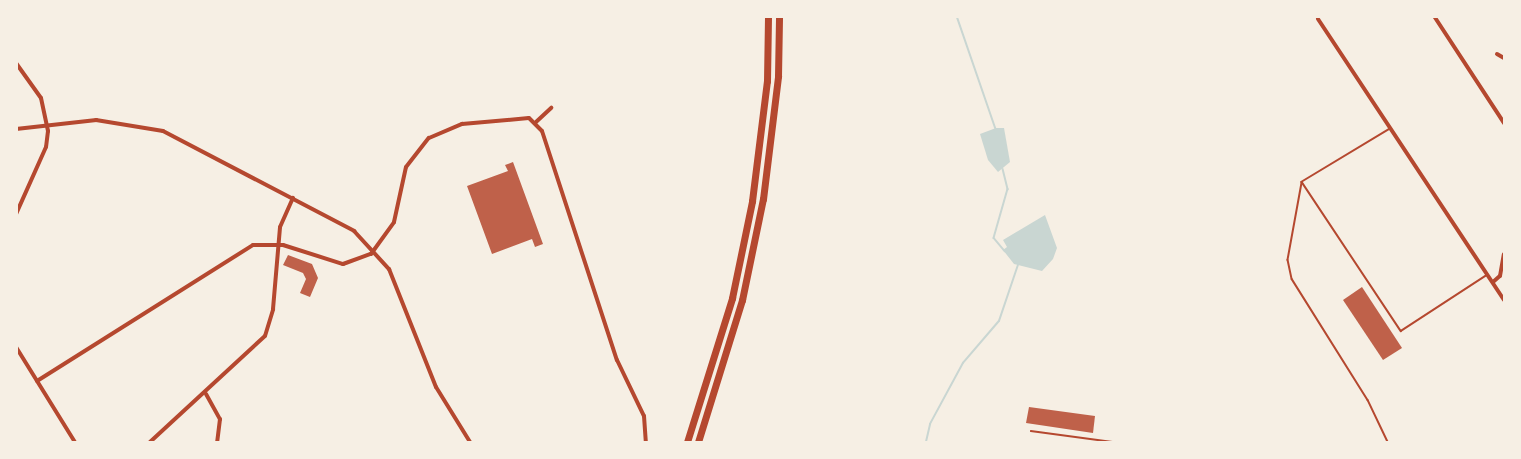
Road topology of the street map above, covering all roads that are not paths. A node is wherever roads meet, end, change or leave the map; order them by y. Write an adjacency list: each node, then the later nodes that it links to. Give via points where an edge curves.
1 (768, 16): 32 (highway, via 767,81 752,201 732,298)
2 (779, 16): 33 (highway, via 778,76 763,199 742,300)
3 (1434, 16): 10 (street)
4 (1318, 19): 12 (street)
5 (1497, 54): 6 (street)
6 (1504, 58)
7 (16, 63): 11 (street, via 41,98)
8 (551, 108): 9 (street)
9 (536, 122): 18 (street, via 529,118 462,124 429,138 406,167 396,217); 31 (street, via 621,370 644,416)
10 (1504, 123)
11 (47, 124): 13 (street); 15 (street, via 113,120 163,131); 16 (street, via 46,147)
12 (1390, 128): 14 (lane); 20 (street)
13 (16, 129)
14 (1302, 182): 20 (lane, via 1401,331); 35 (lane, via 1288,260 1292,279 1386,430)
15 (293, 198): 17 (street); 18 (street, via 354,231)
16 (16, 213)
17 (276, 245): 18 (street, via 343,264); 24 (street, via 262,244 242,250); 25 (street, via 273,309 265,336)
18 (375, 251): 30 (street, via 401,295 435,387)
19 (1504, 254): 21 (street, via 1500,276)
20 (1488, 274): 21 (street)
21 (1493, 282): 22 (street)
22 (1504, 300)
23 (16, 346): 24 (street)
24 (37, 381): 27 (street)
25 (206, 394): 28 (street); 29 (street, via 220,419)
26 (1031, 431): 34 (lane)
27 (75, 442)
28 (150, 442)
29 (217, 442)
30 (470, 442)
31 (646, 442)
32 (687, 442)
33 (698, 442)
34 (1112, 442)
35 (1388, 442)

